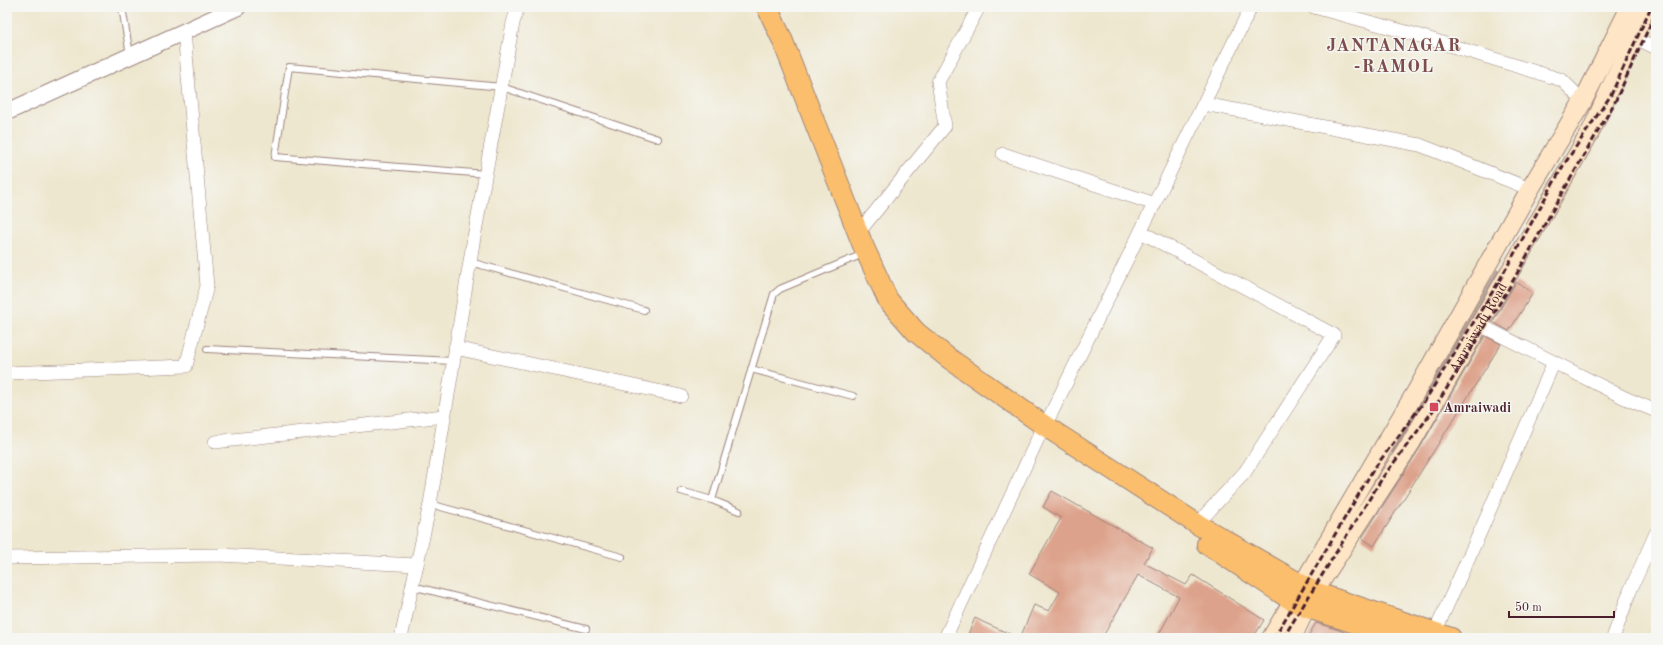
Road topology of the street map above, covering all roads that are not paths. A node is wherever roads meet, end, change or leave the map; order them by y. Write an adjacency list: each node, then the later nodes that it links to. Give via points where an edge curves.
1 (122, 7): 14 (lane)
2 (238, 7): 11 (street)
3 (518, 7): 15 (street)
4 (754, 7): 26 (main road, via 772,43)
5 (767, 7): 25 (main road)
6 (979, 7): 25 (street, via 938,82 945,126)
7 (1250, 7): 17 (street)
8 (1314, 7): 16 (street, via 1410,33 1562,80)
9 (1630, 7): 16 (main road)
10 (1647, 7): 12 (main road, Amraiwadi Road)
11 (184, 32): 14 (street); 34 (street, via 207,286 186,366)
12 (1634, 37): 13 (street); 29 (main road, Amraiwadi Road, via 1592,129)
13 (1656, 48)
14 (130, 56): 18 (street)
15 (502, 87): 19 (lane); 21 (street); 21 (lane, via 288,67 275,157)
16 (1583, 101): 22 (main road)
17 (1204, 104): 22 (street, via 1420,145); 23 (street)
18 (7, 112)
19 (658, 139)
20 (1003, 154): 23 (street)
21 (486, 174): 27 (street)
22 (1530, 189): 51 (main road)
23 (1155, 204): 24 (street)
24 (1141, 232): 39 (street); 45 (street, via 1334,335 1245,472)
25 (858, 233): 39 (main road, via 888,300 916,332)
26 (856, 257): 33 (lane, via 780,289 774,294); 39 (main road, via 879,306 908,340 940,366)
27 (470, 262): 28 (lane); 31 (street)
28 (644, 310)
29 (1480, 325): 32 (street); 51 (main road, Amraiwadi Road, via 1411,443)
30 (206, 349): 31 (lane)
31 (454, 355): 35 (street); 38 (street)
32 (1554, 362): 37 (street); 53 (street)
33 (751, 369): 36 (lane); 42 (lane)
34 (7, 373)
35 (681, 396)
36 (852, 396)
37 (1656, 411)
38 (444, 416): 40 (street); 43 (street)
39 (1042, 431): 45 (main road); 51 (main road); 55 (street)
40 (215, 442)
41 (681, 491): 42 (lane)
42 (712, 500): 44 (lane)
43 (430, 504): 47 (lane); 49 (street)
44 (739, 511)
45 (1197, 524): 51 (main road)
46 (1656, 533): 59 (street, via 1630,591)
47 (622, 557)
48 (7, 558): 49 (street, via 219,555)
49 (417, 565): 50 (street)
50 (412, 586): 52 (lane); 54 (street)
51 (1304, 596): 53 (main road); 56 (main road); 57 (main road, Amraiwadi Road); 58 (main road)
52 (586, 629)
53 (1443, 635)
54 (401, 638)
55 (945, 638)
56 (1272, 638)
57 (1292, 638)
58 (1402, 638)
59 (1613, 638)

